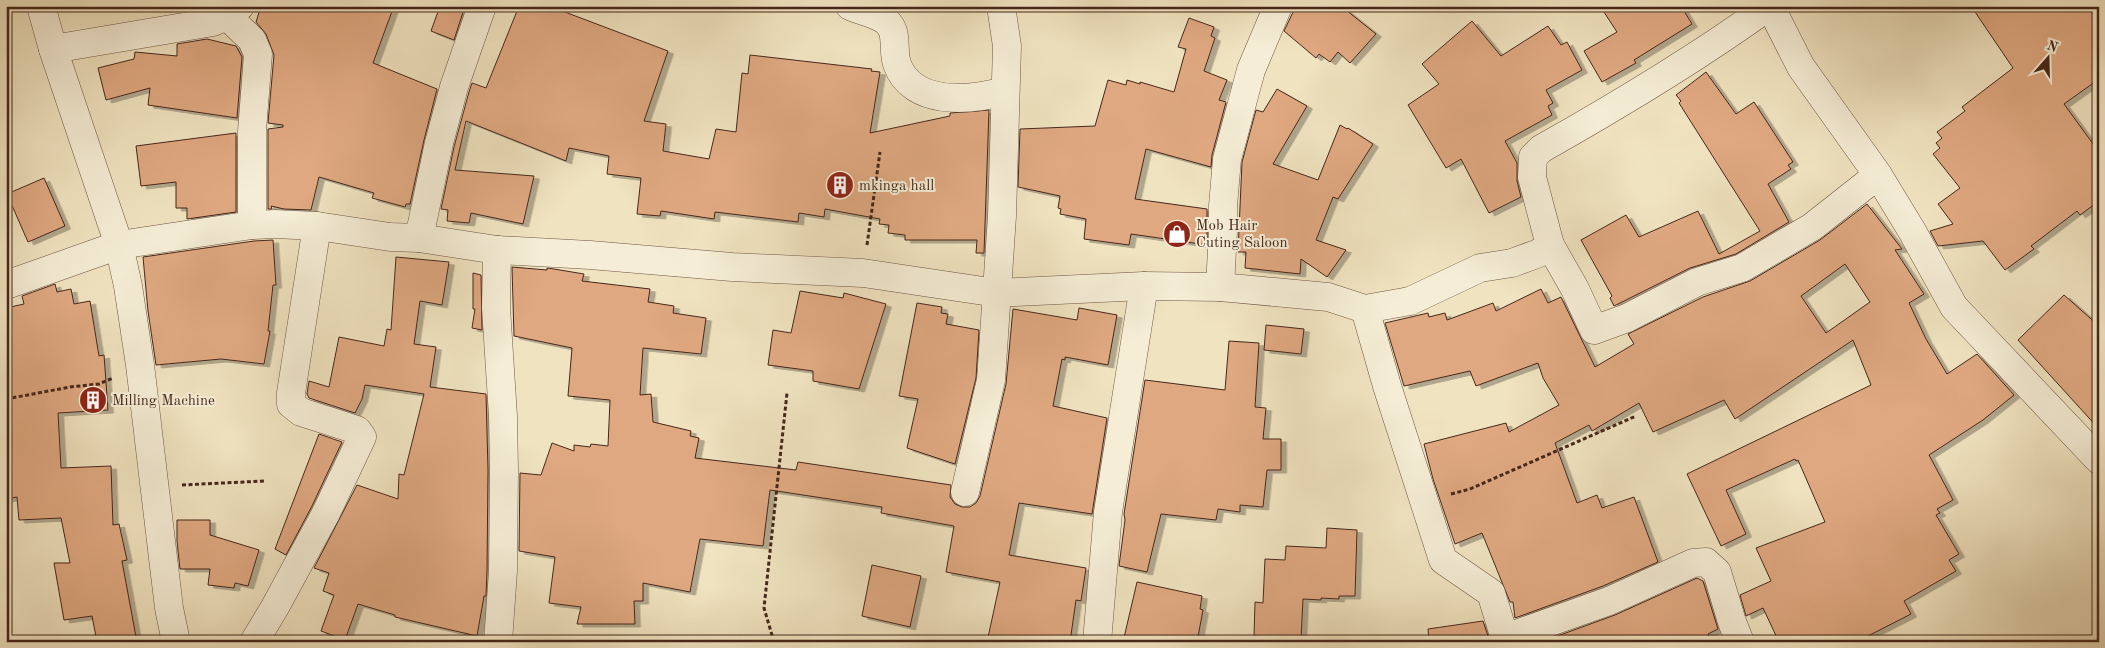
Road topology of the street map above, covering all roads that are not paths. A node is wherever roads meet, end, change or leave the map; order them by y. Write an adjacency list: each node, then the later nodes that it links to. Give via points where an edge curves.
1 (40, 6): 8 (street)
2 (482, 6): 13 (street, via 454,87)
3 (850, 6): 9 (street, via 886,21 894,33 897,64 913,87 933,95 971,98)
4 (1001, 6): 9 (street, via 1007,46)
5 (1278, 6): 19 (street, via 1251,70 1227,159)
6 (1770, 6): 10 (street, via 1800,67); 15 (street, via 1533,157 1532,176)
7 (234, 11): 8 (street, via 213,22); 11 (street, via 258,54 252,131)
8 (53, 49): 14 (street)
9 (1004, 91): 20 (street, via 1002,216)
10 (1878, 175): 15 (street, via 1812,227 1742,268 1697,282 1627,318 1594,330); 22 (street, via 1954,307)
11 (252, 225): 12 (street); 14 (street)
12 (317, 226): 13 (street); 26 (street, via 291,404 301,412 357,430 362,437 318,528)
13 (419, 238): 16 (street)
14 (119, 245): 17 (street); 25 (street, via 140,365 168,608)
15 (1550, 245): 21 (street, via 1539,253 1512,263 1480,268 1410,301)
16 (497, 250): 20 (street, via 863,273); 27 (street, via 496,308 504,470 503,571)
17 (6, 285)
18 (1144, 286): 19 (street); 20 (street); 28 (street, via 1108,512)
19 (1220, 287): 21 (street, via 1328,297)
20 (996, 293): 23 (street, via 991,380)
21 (1365, 309): 24 (street, via 1443,560 1491,593)
22 (2099, 460)
23 (965, 492)
24 (1505, 640): 29 (street, via 1610,601 1693,563 1706,562 1717,572)
25 (176, 642)
26 (254, 642)
27 (498, 642)
28 (1097, 642)
29 (1740, 642)

